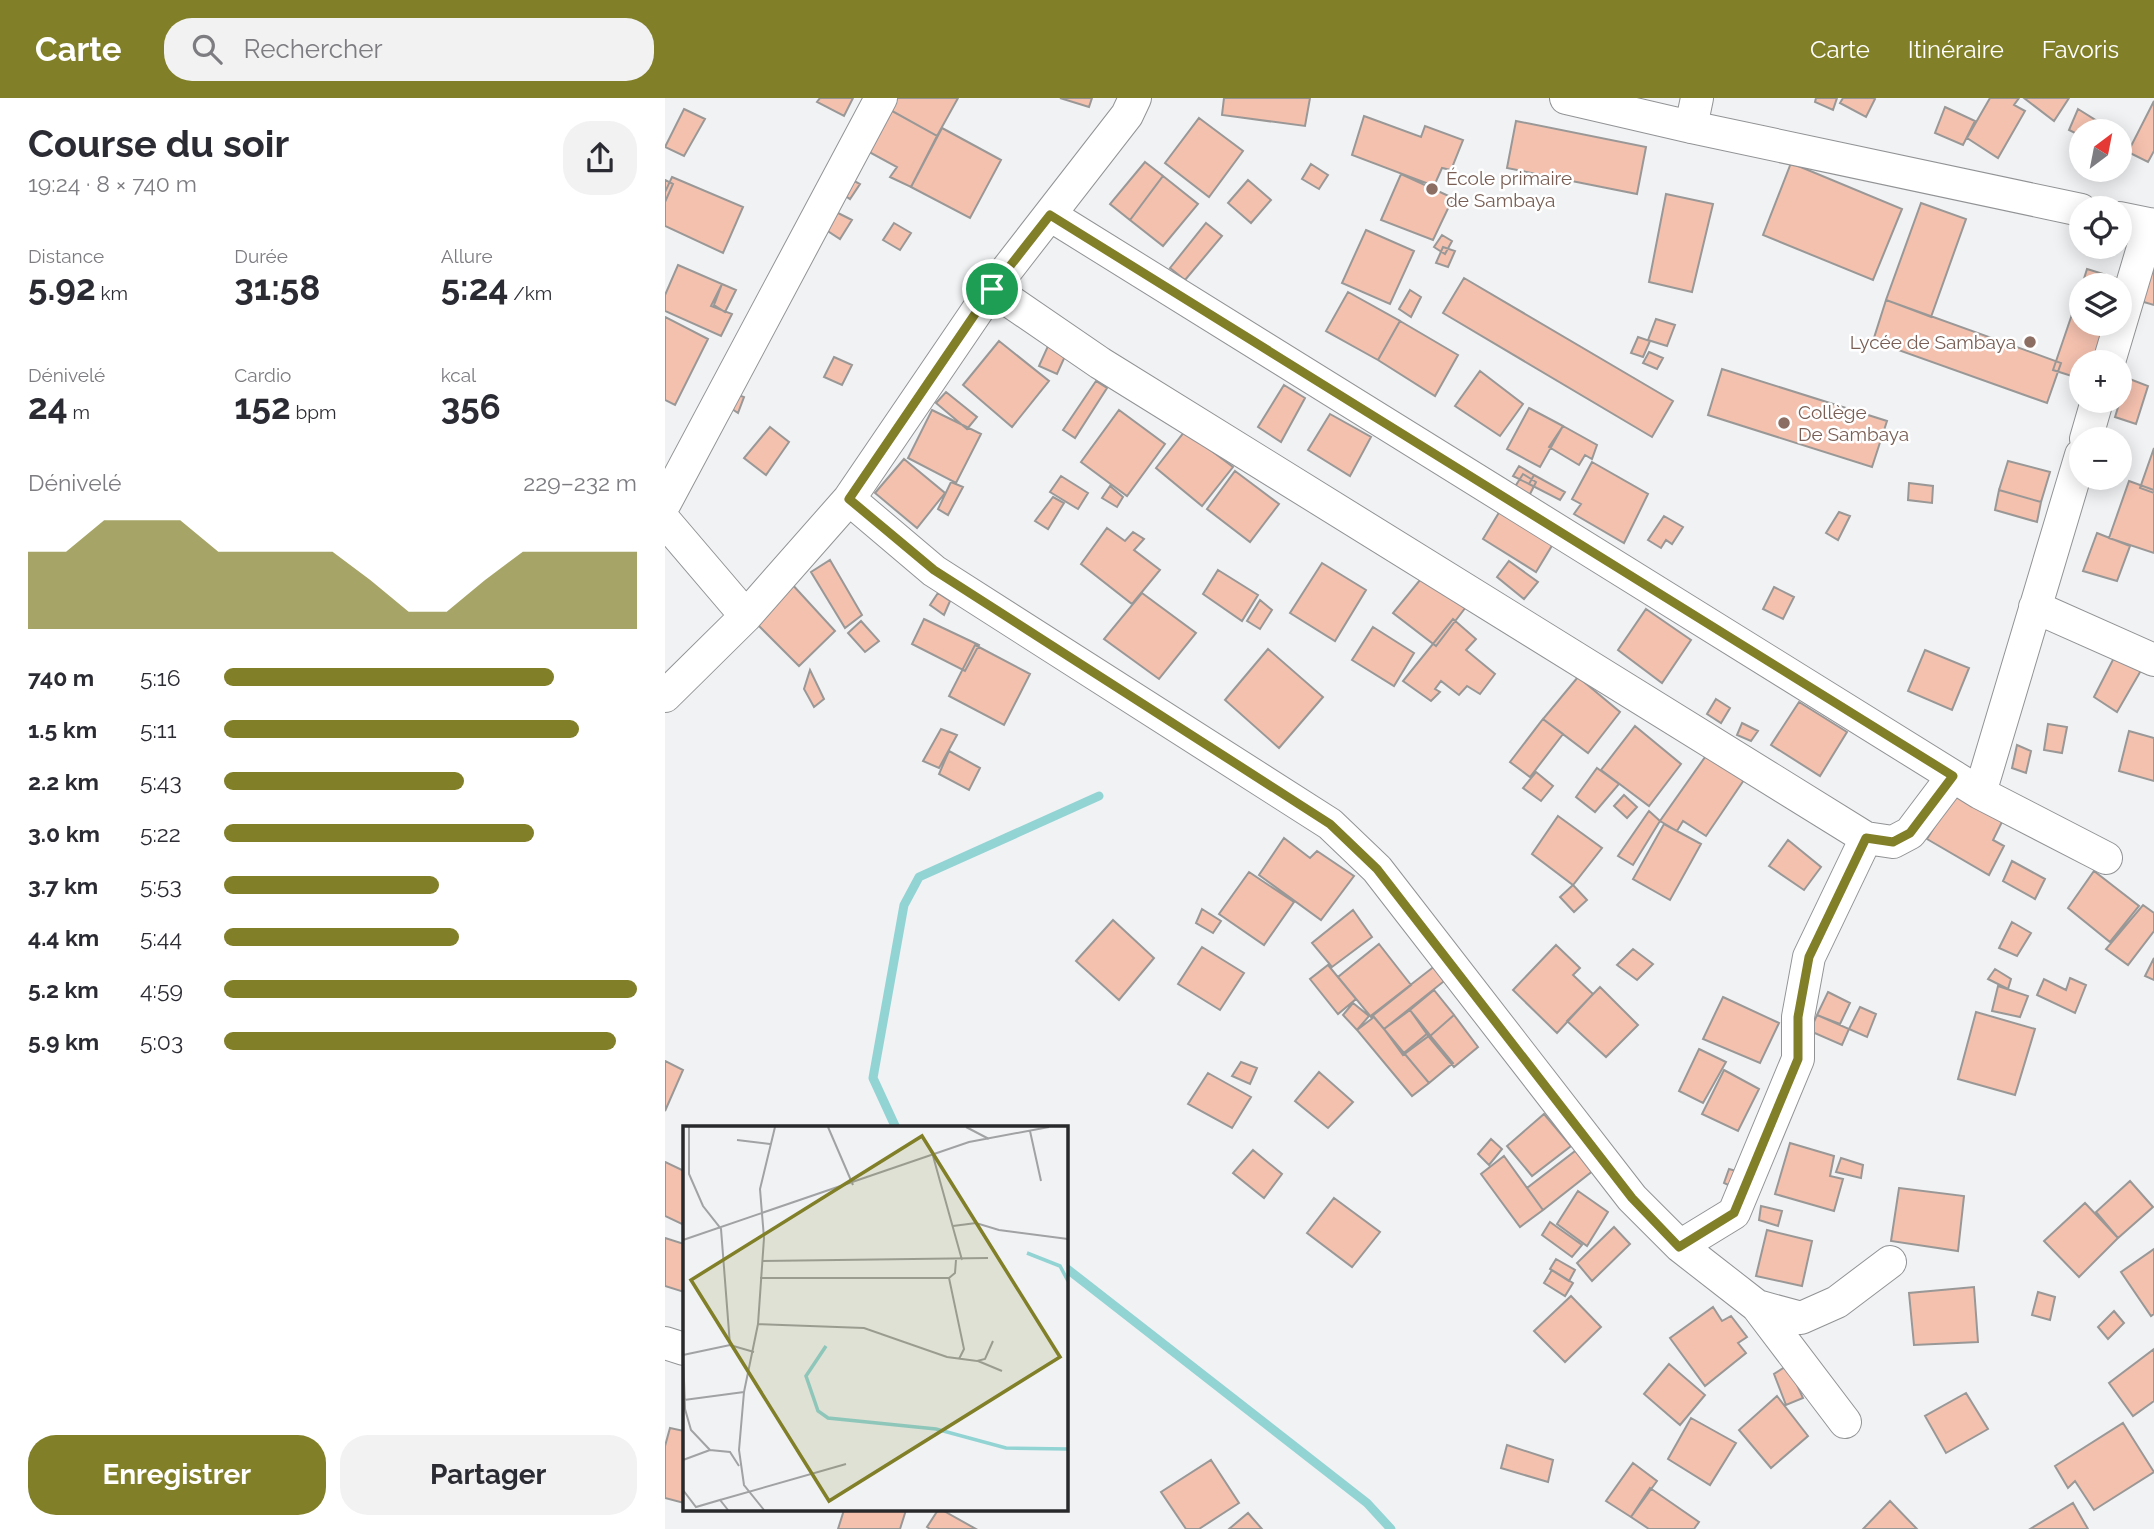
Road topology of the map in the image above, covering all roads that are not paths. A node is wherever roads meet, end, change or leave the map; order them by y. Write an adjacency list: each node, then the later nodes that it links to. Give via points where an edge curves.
1 (881, 98): 13 (street)
2 (1135, 98): 6 (street, via 1127,115)
3 (1566, 98): 4 (street)
4 (1694, 113): 5 (street)
5 (2069, 207)
6 (1050, 215): 9 (street); 19 (street)
7 (2132, 221): 8 (street)
8 (2152, 225): 10 (street)
9 (992, 289): 12 (street); 21 (street, via 1100,363)
10 (2113, 350)
11 (2070, 490): 15 (street)
12 (849, 499): 16 (street); 23 (street, via 934,570 1330,824 1377,869 1632,1198)
13 (665, 503)
14 (665, 521): 16 (street)
15 (2035, 607): 17 (street); 20 (street)
16 (746, 616): 18 (street)
17 (2154, 660)
18 (665, 696)
19 (1953, 776): 20 (street); 21 (street, via 1910,833 1893,842)
20 (1980, 793): 22 (street)
21 (1866, 838): 23 (street, via 1809,957 1798,1017 1798,1059 1734,1213)
22 (2106, 858)
23 (1679, 1247): 25 (street)
24 (1890, 1262): 25 (street, via 1837,1302 1801,1318)
25 (1757, 1306): 28 (street)
26 (665, 1343): 27 (street)
27 (683, 1349)
28 (1845, 1422)

